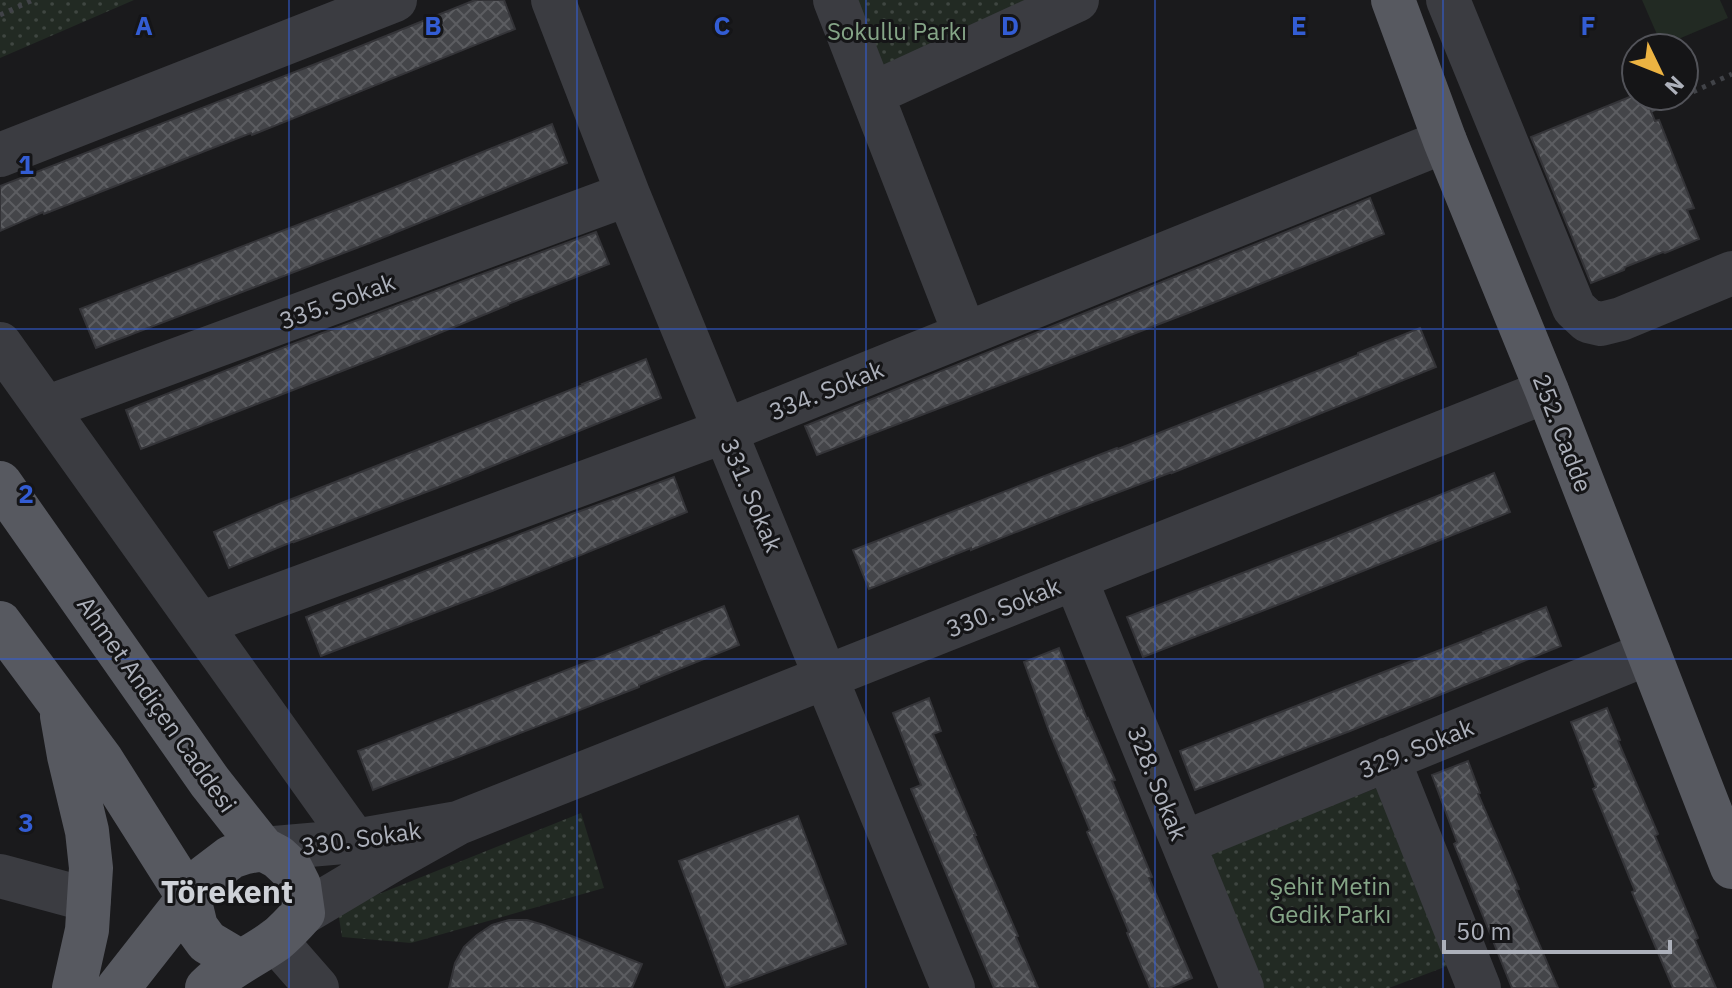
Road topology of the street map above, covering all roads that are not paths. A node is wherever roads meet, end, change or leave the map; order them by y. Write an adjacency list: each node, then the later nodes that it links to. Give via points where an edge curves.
1 (395, 0): 9 (street)
2 (553, 0): 10 (street, 331. Sokak)
3 (835, 0): 7 (street)
4 (1077, 0): 7 (street)
5 (1393, 0): 8 (main road, 252. Cadde)
6 (1448, 0): 11 (street, via 1574,308 1588,321 1601,324)
7 (872, 94): 12 (street)
8 (1445, 141): 12 (street, 334. Sokak); 14 (main road, 252. Cadde)
9 (5, 142)
10 (628, 194): 15 (street, 335. Sokak); 16 (street, 331. Sokak)
11 (1732, 273)
12 (965, 334): 16 (street, 334. Sokak)
13 (0, 344): 15 (street)
14 (1547, 391): 18 (street, 330. Sokak); 21 (main road, 252. Cadde)
15 (46, 408): 20 (street)
16 (725, 431): 20 (street, 334. Sokak); 22 (street, 331. Sokak)
17 (0, 483): 28 (main road, Ahmet Andiçen Caddesi)
18 (1075, 578): 22 (street, 330. Sokak); 27 (street, 328. Sokak)
19 (0, 623): 23 (main road)
20 (200, 624): 26 (street)
21 (1649, 653): 24 (street, 329. Sokak); 29 (main road, 252. Cadde)
22 (827, 676): 25 (street, 330. Sokak); 37 (street, 331. Sokak)
23 (60, 706): 31 (main road, via 101,759); 32 (main road, via 87,831)
24 (1388, 759): 27 (street, 329. Sokak); 39 (street)
25 (458, 823): 26 (street, 330. Sokak); 33 (street, 330. Sokak)
26 (355, 841): 28 (street, 330. Sokak)
27 (1183, 843): 38 (street, 328. Sokak)
28 (263, 849): 31 (main road, via 217,866); 33 (main road, via 291,869 299,885)
29 (1732, 867)
30 (0, 876): 32 (street)
31 (189, 898): 33 (main road, via 196,927 207,942); 35 (main road)
32 (89, 900): 34 (main road)
33 (256, 950): 36 (street)
34 (74, 988)
35 (118, 988)
36 (317, 988)
37 (953, 988)
38 (1242, 988)
39 (1479, 988)

